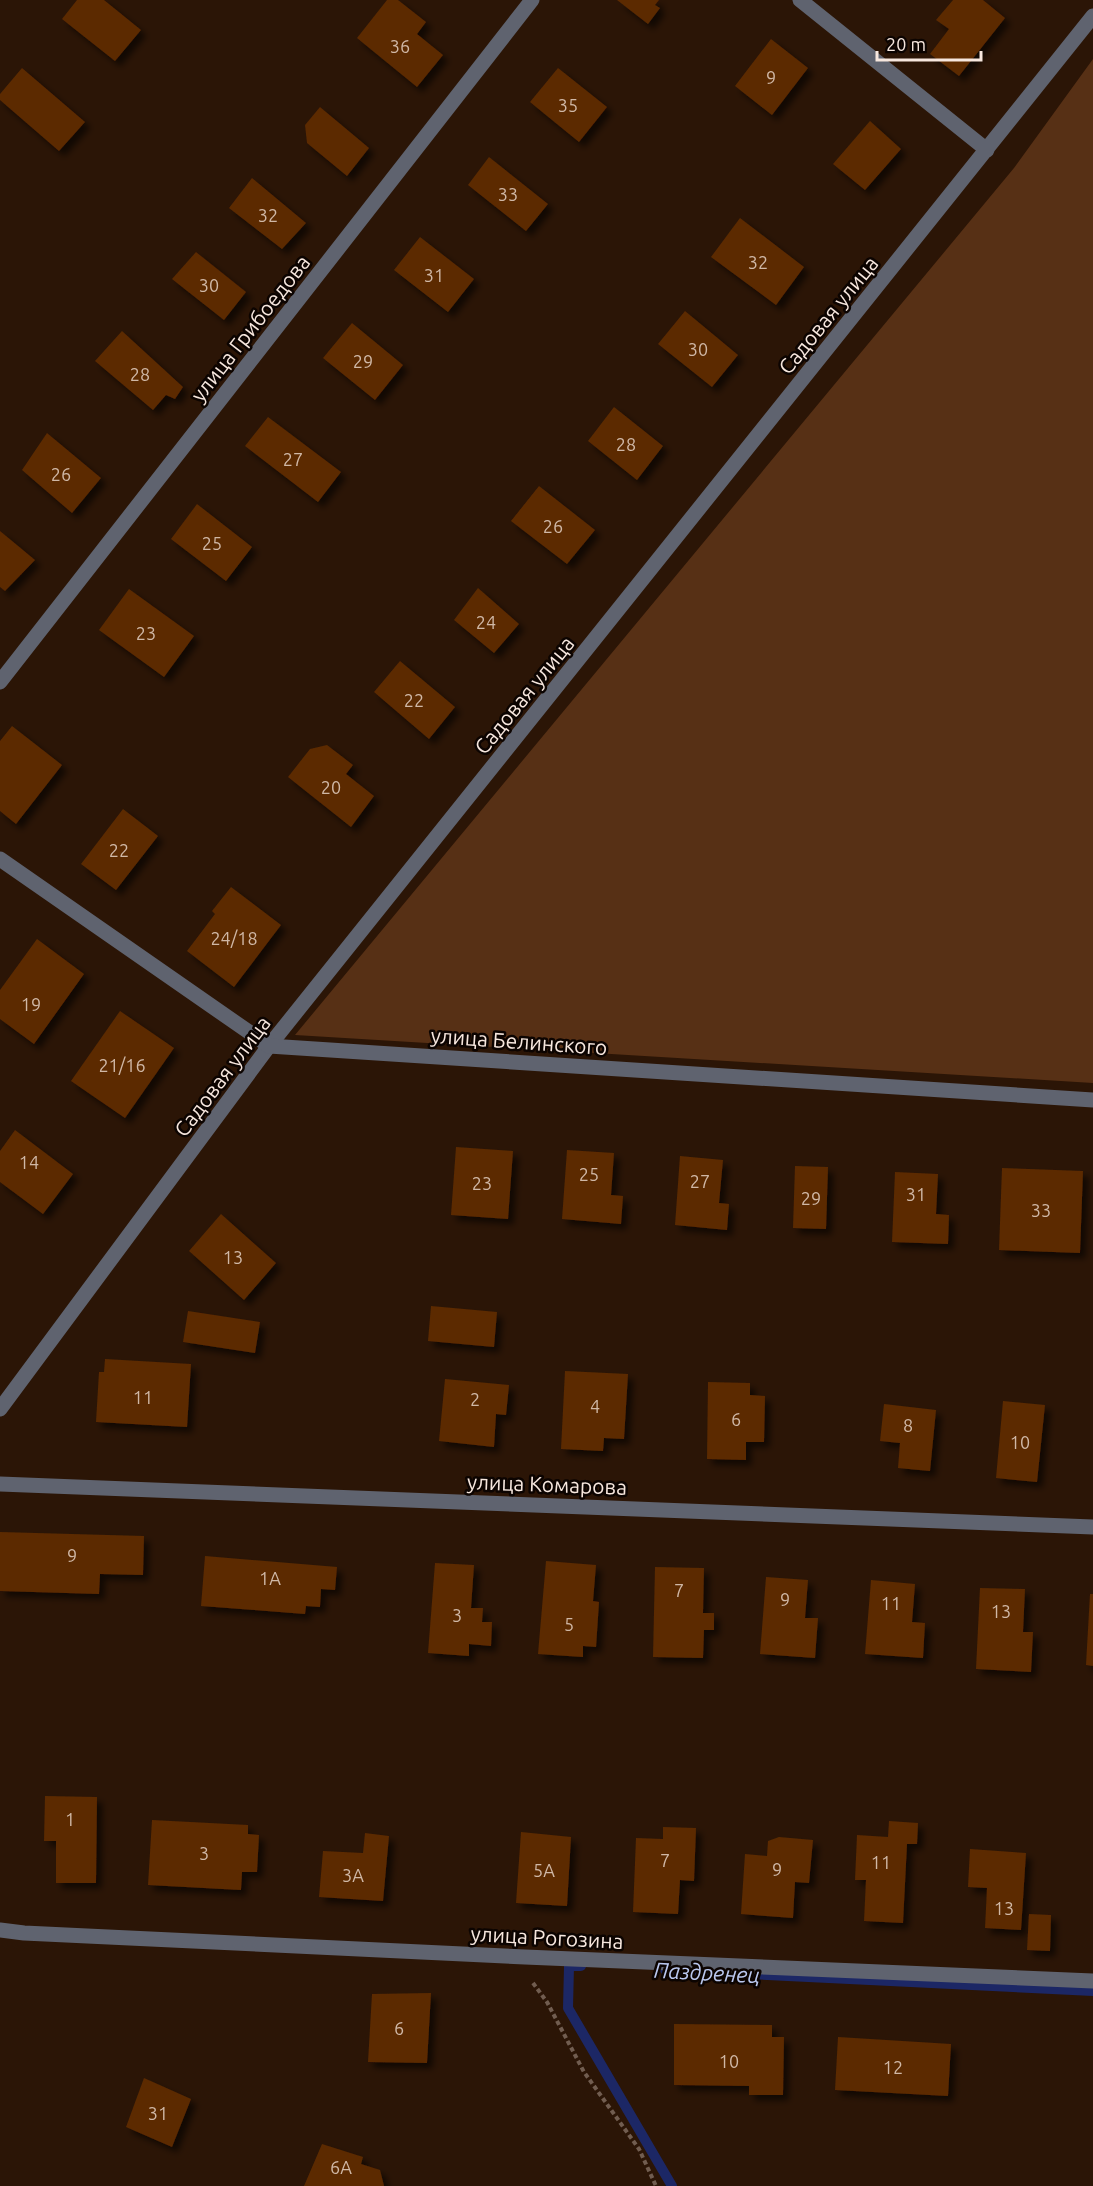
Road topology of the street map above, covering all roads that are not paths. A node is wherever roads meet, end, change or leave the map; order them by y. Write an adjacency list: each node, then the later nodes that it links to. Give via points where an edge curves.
1 (532, 0): 5 (street, улица Грибоедова)
2 (800, 0): 4 (street)
3 (1093, 16): 4 (street, Садовая улица)
4 (987, 150): 7 (street, Садовая улица)
5 (0, 682)
6 (0, 859): 7 (street)
7 (269, 1046): 8 (street, улица Белинского); 9 (street, Садовая улица)
8 (1093, 1100)
9 (0, 1409)
10 (0, 1484): 11 (street, улица Комарова)
11 (1093, 1527)
12 (0, 1930): 13 (street, улица Рогозина)
13 (1093, 1981)

